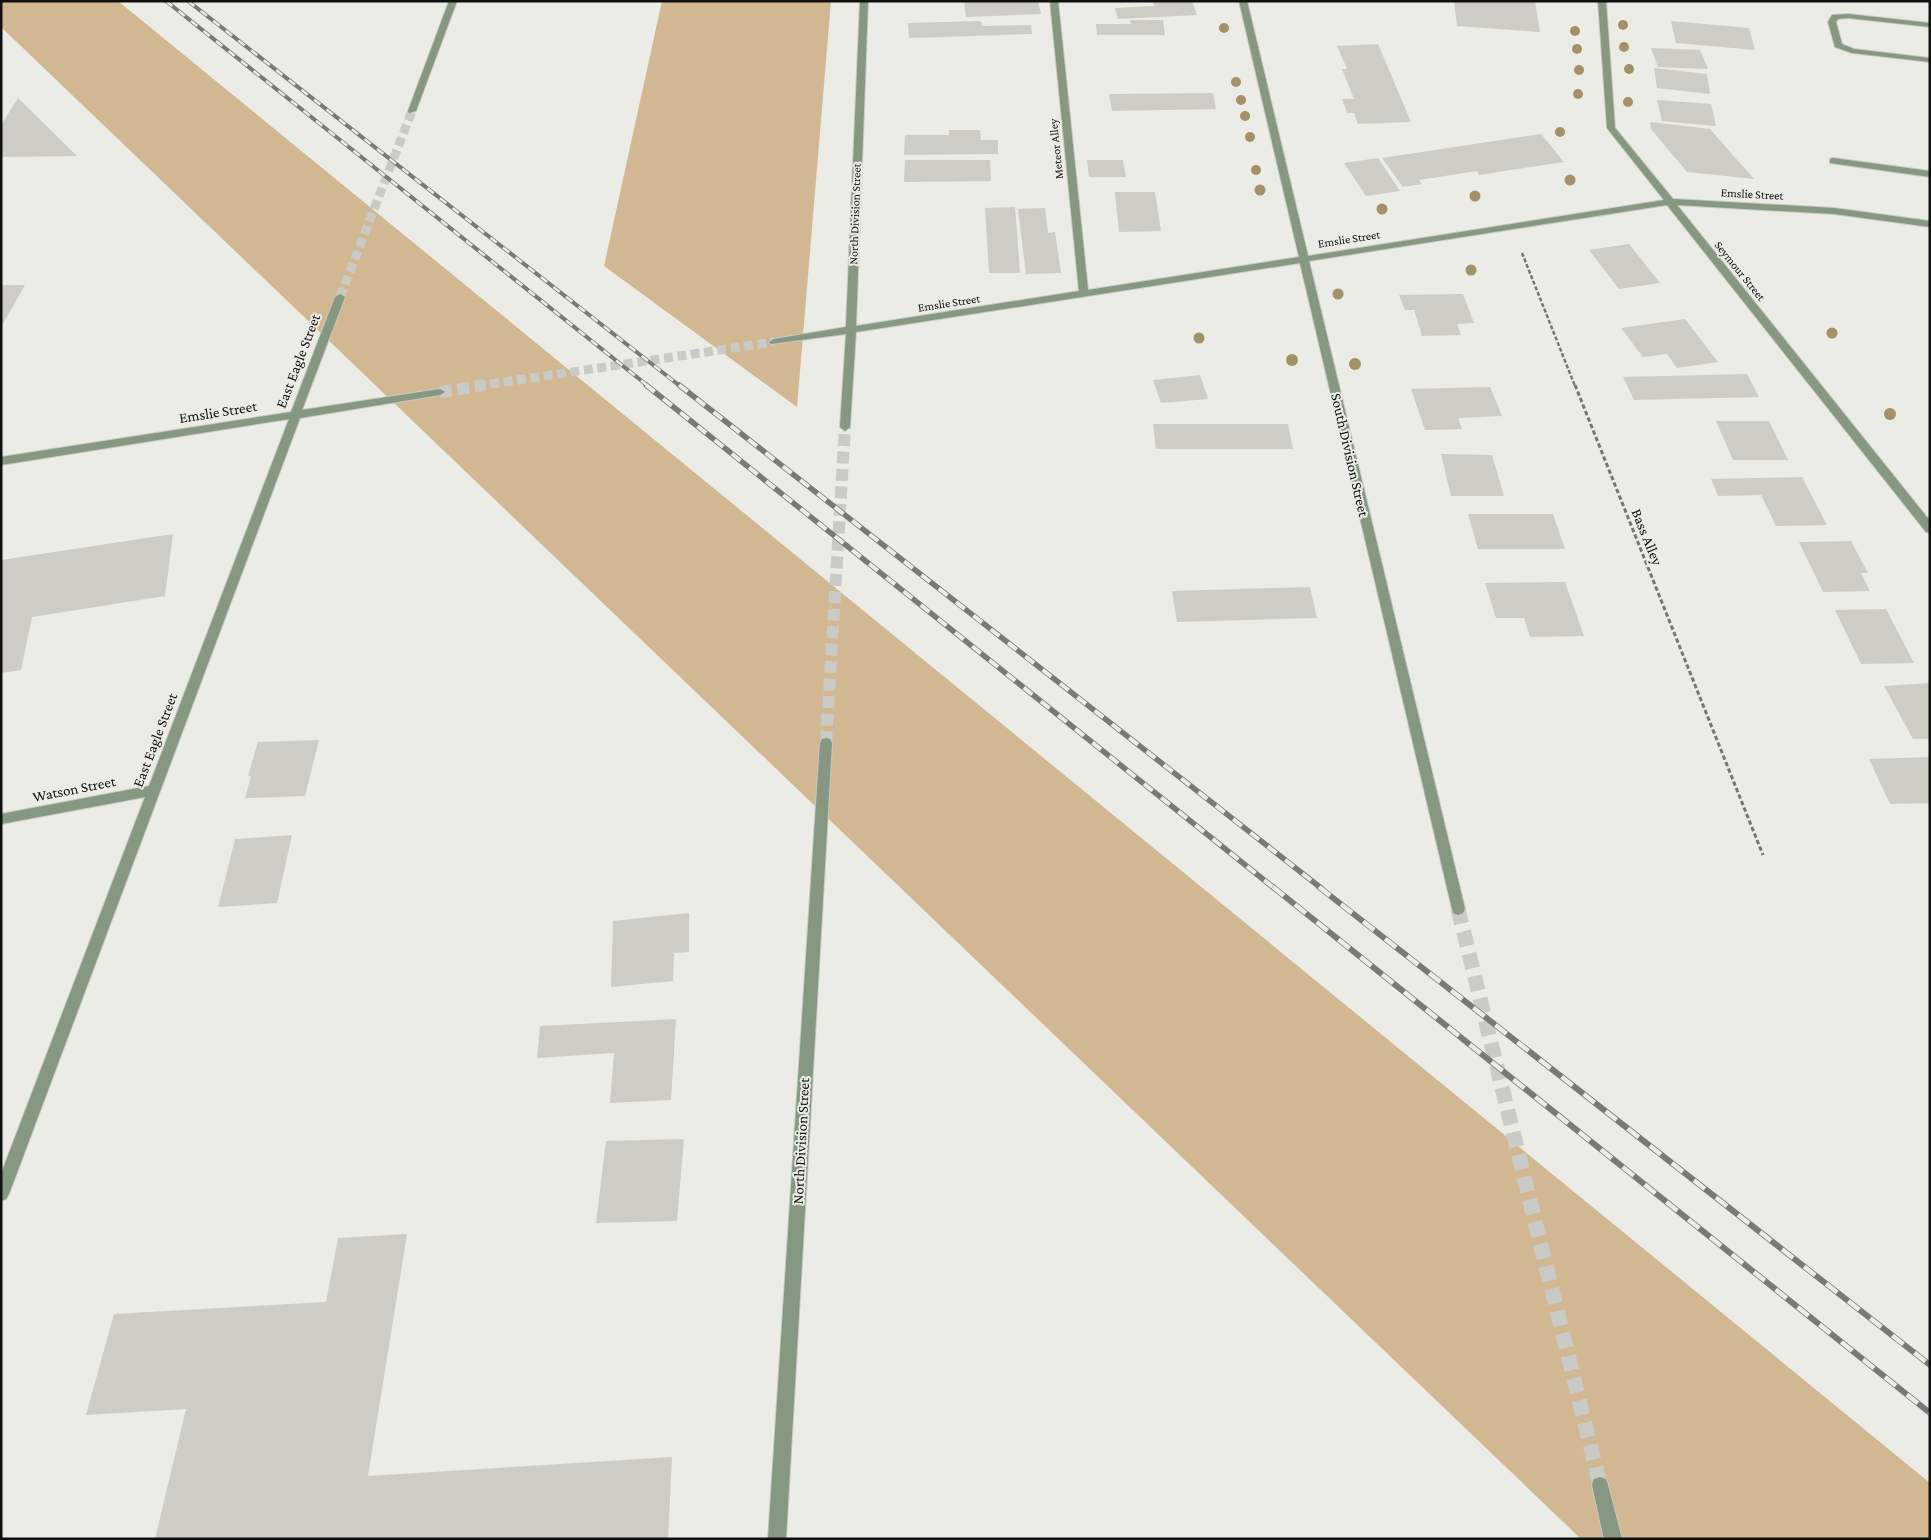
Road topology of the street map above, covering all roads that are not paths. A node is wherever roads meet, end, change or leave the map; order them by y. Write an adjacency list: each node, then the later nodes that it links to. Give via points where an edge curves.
1 (453, 1): 8 (street)
2 (864, 1): 16 (street, North Division Street)
3 (1054, 1): 14 (street, Meteor Alley)
4 (1243, 1): 13 (street, South Division Street)
5 (1602, 1): 11 (street, Seymour Street, via 1611,128)
6 (1930, 26): 7 (street, via 1848,16 1835,17 1832,22 1838,45 1852,51)
7 (1930, 60)
8 (412, 111)
9 (1833, 161): 10 (street)
10 (1930, 174)
11 (1670, 202): 12 (street, Emslie Street, via 1834,211); 13 (street, Emslie Street); 22 (street, Seymour Street)
12 (1929, 225)
13 (1303, 258): 14 (street, Emslie Street); 26 (street, South Division Street)
14 (1084, 294): 16 (street, Emslie Street)
15 (340, 297): 19 (street, East Eagle Street)
16 (851, 331): 17 (street, Emslie Street); 20 (street, North Division Street)
17 (774, 342)
18 (440, 392): 19 (street, Emslie Street)
19 (296, 415): 21 (street, Emslie Street); 24 (street, East Eagle Street)
20 (845, 427)
21 (1, 461)
22 (1930, 529)
23 (826, 744): 29 (street, North Division Street)
24 (154, 790): 25 (street, Watson Street); 27 (street, East Eagle Street)
25 (1, 820)
26 (1458, 909)
27 (1, 1194)
28 (1600, 1485): 30 (street)
29 (778, 1539)
30 (1612, 1539)

